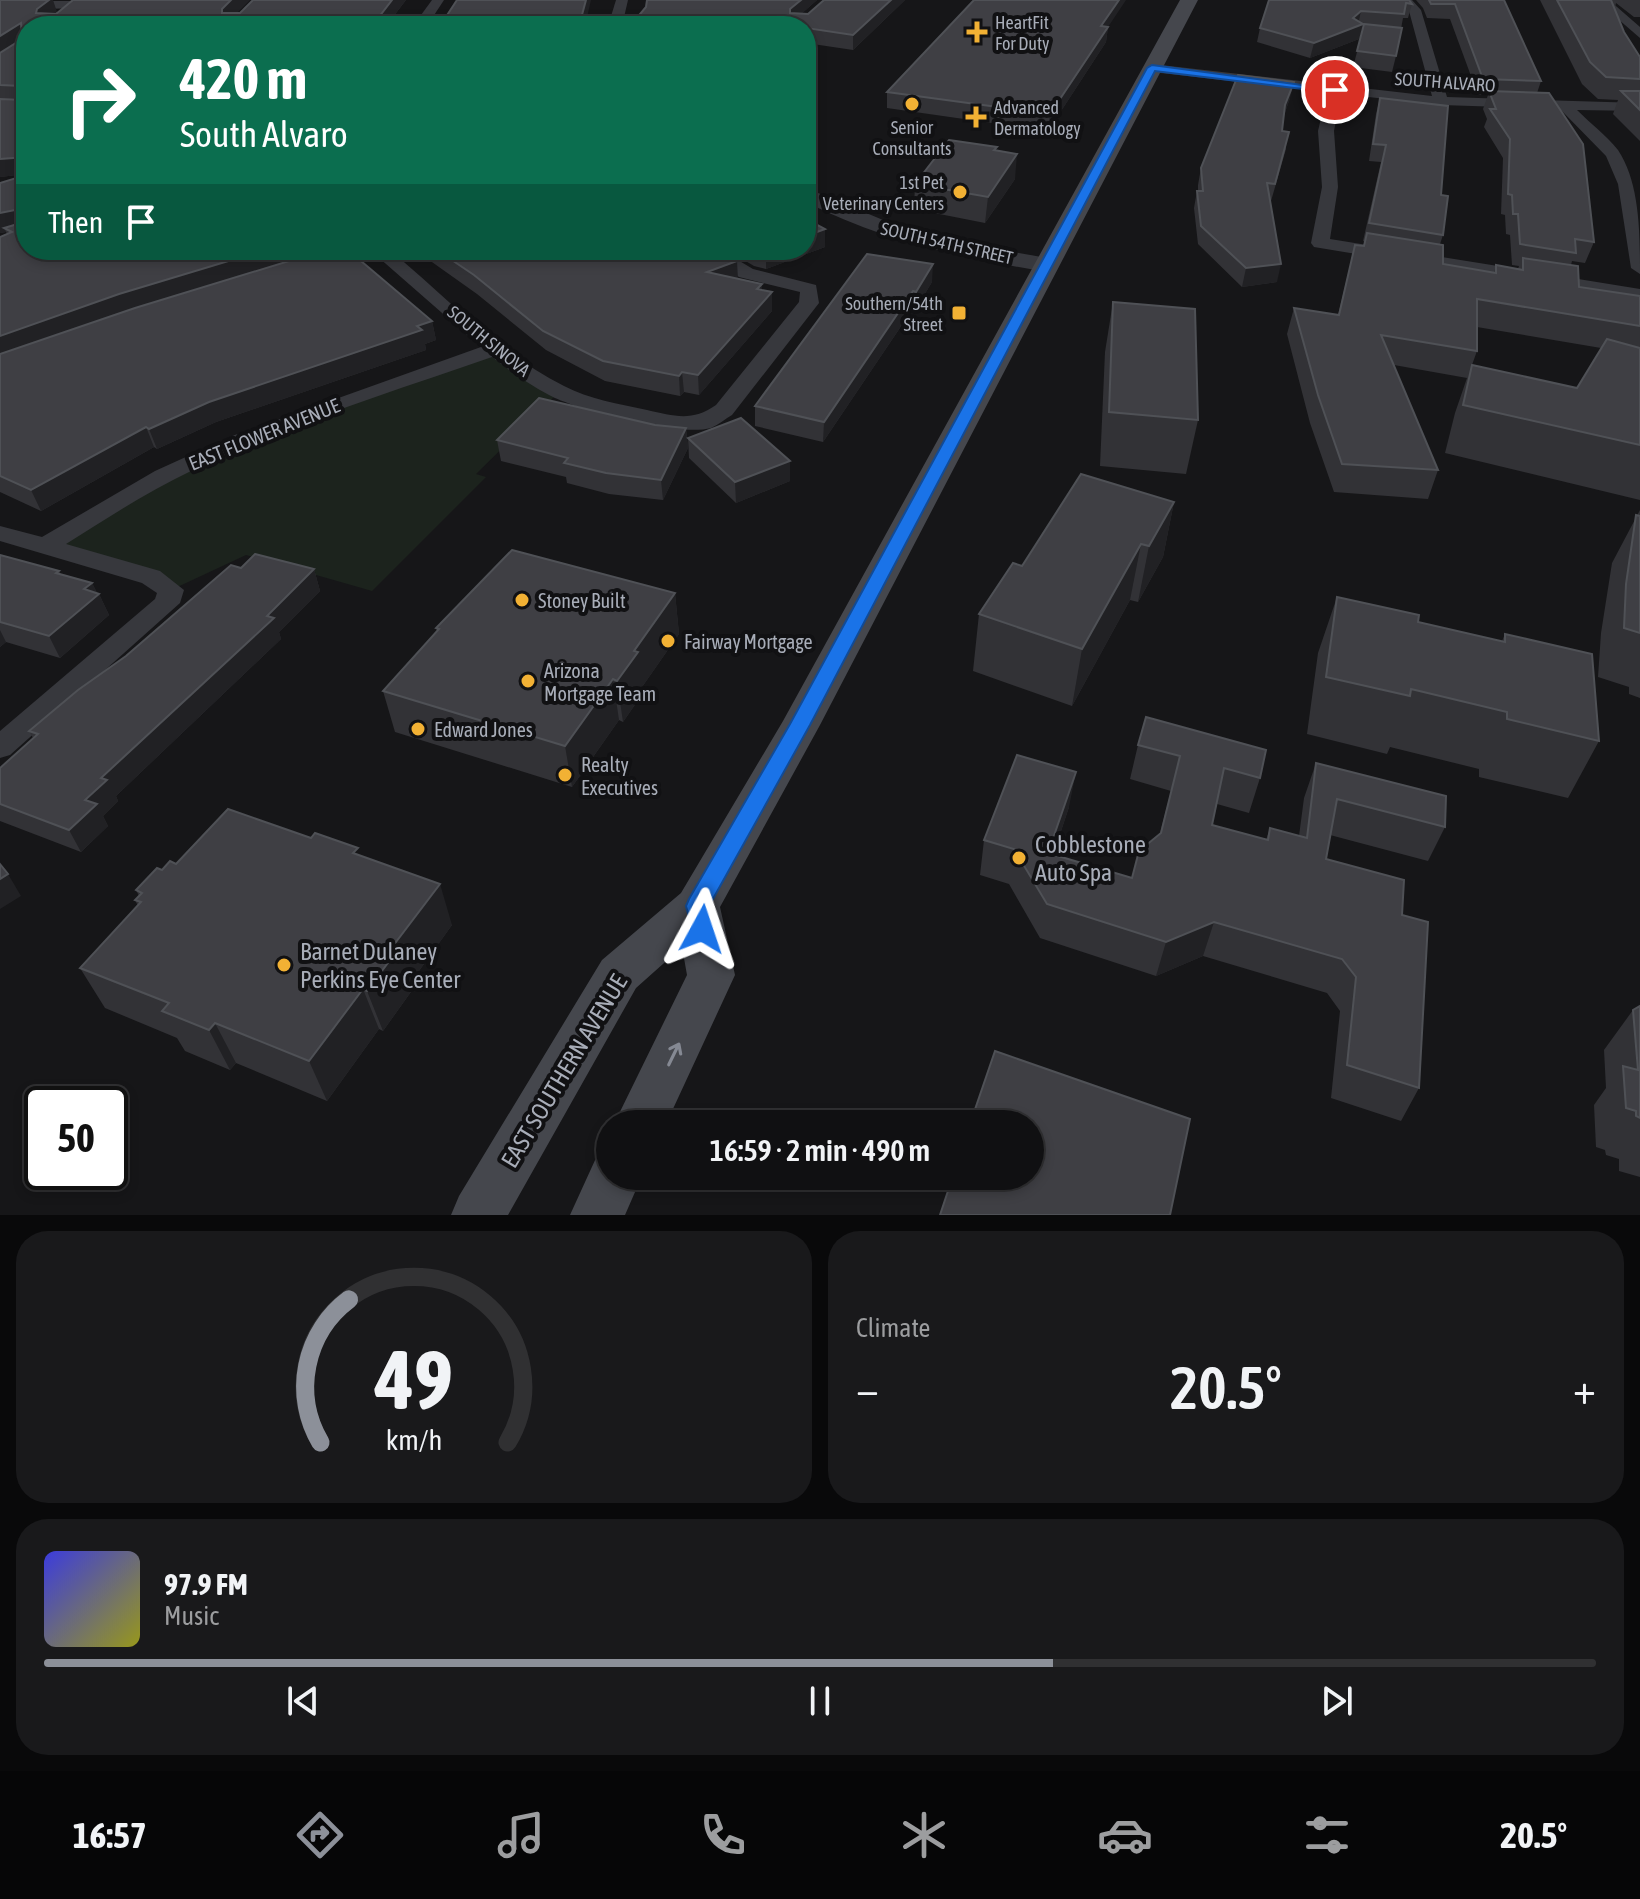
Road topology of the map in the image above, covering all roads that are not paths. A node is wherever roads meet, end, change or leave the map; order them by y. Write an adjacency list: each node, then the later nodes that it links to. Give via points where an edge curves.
1 (1189, 0): 8 (main road, EAST SOUTHERN AVENUE)
2 (1405, 0): 10 (street, via 1415,10 1418,38)
3 (1602, 0): 7 (street)
4 (82, 2): 5 (street); 6 (street)
5 (40, 5)
6 (65, 16)
7 (1640, 34)
8 (1152, 68): 9 (street, SOUTH ALVARO); 17 (main road, EAST SOUTHERN AVENUE)
9 (1335, 90): 10 (street, SOUTH ALVARO); 20 (street, via 1326,131 1330,187 1320,243)
10 (1441, 101): 11 (street, SOUTH ALVARO)
11 (1565, 106): 12 (street, SOUTH ALVARO); 19 (street, via 1613,154 1626,184)
12 (1640, 107)
13 (816, 199): 17 (street, SOUTH 54TH STREET, via 884,230)
14 (327, 260): 18 (street)
15 (391, 260): 21 (street, SOUTH SINOVA)
16 (725, 260): 21 (street, SOUTH SINOVA, via 746,273 809,289 809,303 724,410 707,422 676,423 559,392)
17 (1047, 265): 25 (main road, EAST SOUTHERN AVENUE)
18 (301, 268)
19 (1640, 268)
20 (1640, 295)
21 (495, 349): 23 (street, EAST FLOWER AVENUE, via 204,456 121,498)
22 (0, 533): 23 (street)
23 (46, 546): 24 (street, via 151,577 171,590 167,603)
24 (0, 747)
25 (697, 906): 26 (main road, one-way to 25, via 711,975); 28 (main road, EAST SOUTHERN AVENUE, via 619,974)
26 (647, 1110)
27 (609, 1190): 29 (main road)
28 (478, 1215)
29 (597, 1215)

